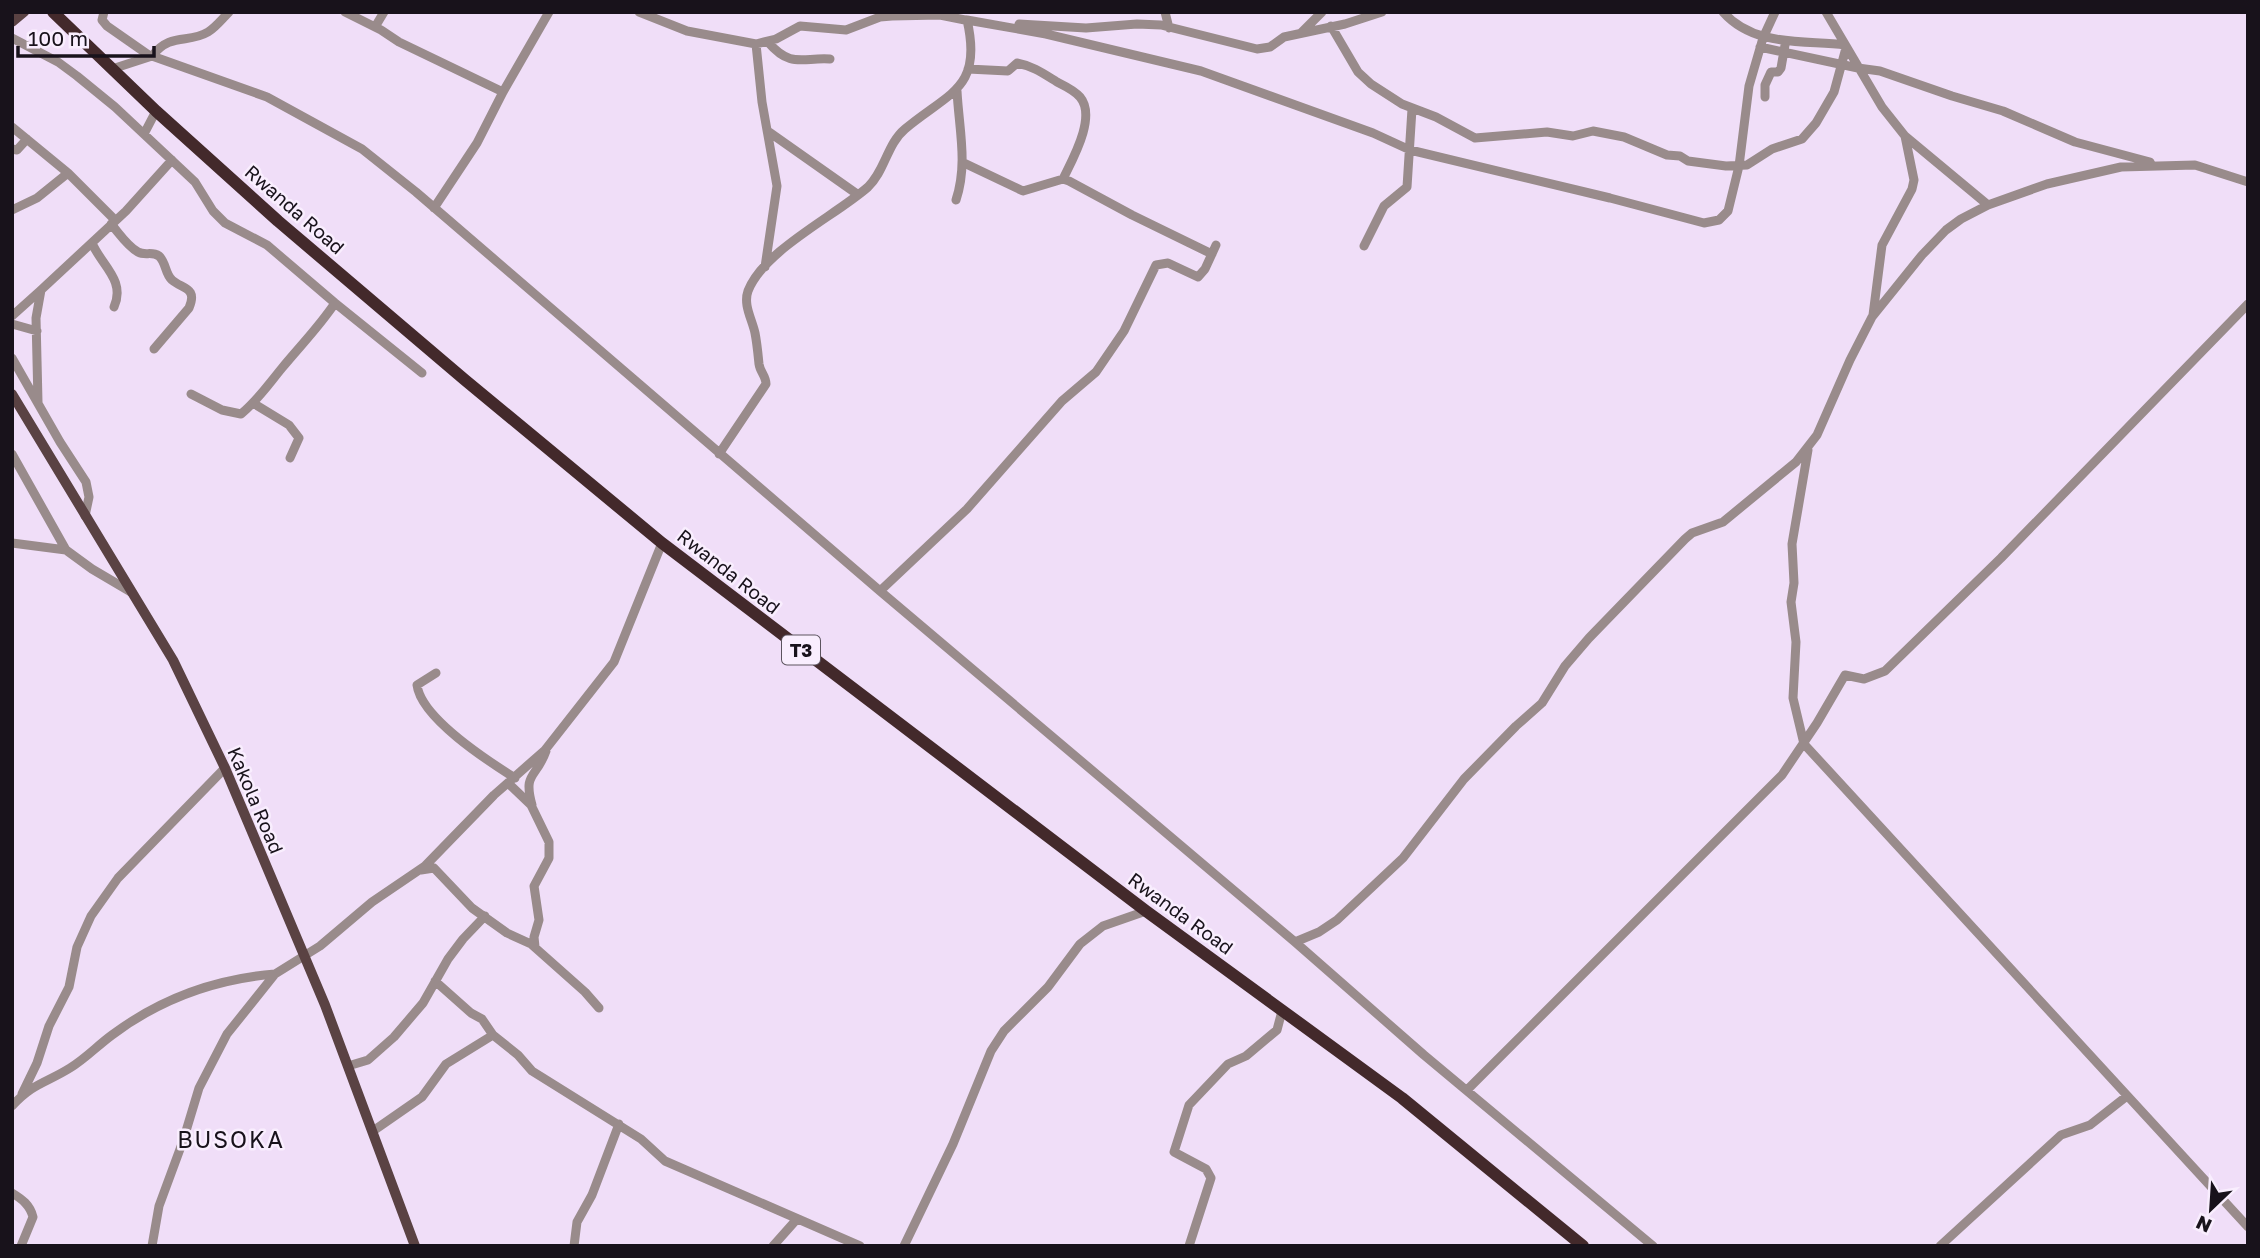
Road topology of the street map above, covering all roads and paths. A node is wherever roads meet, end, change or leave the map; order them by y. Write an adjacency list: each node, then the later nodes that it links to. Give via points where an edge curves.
1 (24, 12): 16 (main road)
2 (53, 12): 31 (highway, Rwanda Road / T3)
3 (104, 12): 27 (street, via 102,20 107,26)
4 (229, 12): 27 (street, via 206,33 176,40)
5 (384, 12): 18 (street)
6 (550, 12): 34 (street)
7 (639, 12): 24 (street, via 687,31)
8 (1165, 12): 19 (street)
9 (1322, 12): 20 (street)
10 (1382, 12): 17 (street)
11 (1723, 12): 23 (street)
12 (1775, 12): 23 (street)
13 (1826, 12): 26 (street)
14 (352, 14): 18 (street)
15 (970, 21): 19 (street, via 1045,27); 22 (street, via 940,15 880,17 846,30 800,26); 32 (street); 44 (street, via 1201,71)
16 (12, 22)
17 (1331, 26): 20 (street); 36 (street, via 1358,72)
18 (375, 27): 34 (street)
19 (1169, 27): 20 (street, via 1251,48 1270,47 1284,37)
20 (1300, 34)
21 (12, 38): 40 (street, via 58,62)
22 (768, 42): 24 (street); 28 (street, via 794,60)
23 (1762, 42): 25 (street); 48 (street, via 1744,114)
24 (756, 44): 39 (street)
25 (1785, 46): 26 (street); 29 (street); 35 (street, via 1781,68 1767,79)
26 (1845, 46): 29 (street); 30 (street)
27 (151, 56): 31 (street); 55 (street, via 267,97 317,122 362,149)
28 (830, 59)
29 (1841, 64): 30 (street); 48 (street, via 1833,92 1802,139)
30 (1858, 68): 41 (street); 47 (street, via 1880,71 2003,111 2076,142)
31 (112, 69): 37 (highway, Rwanda Road / T3)
32 (968, 69): 33 (street); 50 (street, via 1008,71 1017,63 1030,65 1082,99 1083,134)
33 (957, 91): 46 (street); 52 (street, via 905,130 873,181)
34 (503, 92): 55 (street, via 477,143)
35 (1765, 97)
36 (1412, 109): 44 (street); 48 (street, via 1475,138 1547,132 1573,136 1592,131 1624,137 1688,161)
37 (156, 111): 40 (street); 82 (highway, Rwanda Road / T3, via 288,230)
38 (12, 127): 42 (street)
39 (769, 132): 52 (street); 60 (street, via 777,186)
40 (144, 135): 45 (street)
41 (1905, 136): 54 (street); 66 (street, via 1914,184 1882,244)
42 (27, 139): 43 (street, via 17,150); 49 (street)
43 (12, 149)
44 (1410, 150): 48 (street, via 1704,223 1719,220 1728,211); 59 (street, via 1407,187 1384,206)
45 (172, 160): 57 (street); 62 (street, via 195,182 217,217 267,245)
46 (964, 163): 50 (street, via 1023,191); 53 (street)
47 (2160, 165): 51 (street, via 2195,165); 54 (street, via 2071,177)
48 (1739, 166)
49 (68, 173): 56 (street, via 37,198); 57 (street)
50 (1063, 179): 84 (street, via 1132,215 1214,249 1198,277 1168,263 1156,265 1124,331 1096,372 1062,401 967,509)
51 (2248, 182)
52 (857, 194): 60 (street)
53 (956, 200)
54 (1988, 205): 66 (street, via 1946,230)
55 (434, 208): 78 (street)
56 (12, 210)
57 (113, 222): 58 (street); 69 (street, via 136,251 159,257 173,280 190,292 189,308)
58 (92, 243): 61 (street); 64 (street, via 113,274 118,295)
59 (1364, 246)
60 (765, 267): 78 (street, via 746,300 766,384)
61 (41, 290): 65 (street); 68 (street)
62 (335, 303): 71 (street); 75 (street)
63 (2248, 304): 87 (street, via 1885,671 1864,679 1845,675)
64 (114, 307)
65 (12, 316)
66 (1872, 317): 76 (street)
67 (12, 324): 68 (street)
68 (37, 331): 74 (street)
69 (154, 349)
70 (12, 358): 74 (street)
71 (422, 373)
72 (12, 394): 80 (main road, Kakola Road)
73 (191, 394): 75 (street, via 238,415)
74 (38, 402): 80 (street, via 86,482)
75 (253, 403): 79 (street, via 295,430 299,438)
76 (1809, 448): 87 (street, via 1792,544 1791,602 1796,642 1793,698); 95 (street, via 1723,522 1685,539 1589,638 1534,712 1464,779 1403,858 1337,920)
77 (12, 454): 83 (street)
78 (719, 454): 84 (street)
79 (290, 458)
80 (85, 516): 85 (main road, Kakola Road)
81 (12, 543): 83 (street)
82 (662, 543): 88 (street, via 614,662); 93 (highway, Rwanda Road / T3)
83 (66, 550): 85 (street)
84 (880, 591): 95 (street)
85 (132, 593): 89 (main road, Kakola Road, via 173,660)
86 (436, 673): 90 (street, via 417,685 423,699 454,735)
87 (1804, 744): 104 (street, via 1752,808); 106 (street)
88 (548, 747): 90 (street); 91 (street, via 528,782)
89 (225, 768): 97 (main road, Kakola Road); 105 (street, via 124,870 91,916 77,947 69,987)
90 (512, 780): 91 (street); 92 (street)
91 (533, 810): 96 (street, via 550,853 534,886 539,920)
92 (419, 870): 94 (street, via 434,868); 97 (street)
93 (1146, 911): 101 (highway, Rwanda Road / T3); 119 (street, via 1103,926 1080,944 1048,987 1004,1031)
94 (485, 916): 96 (street); 99 (street)
95 (1295, 942): 104 (street)
96 (536, 948): 100 (street)
97 (303, 956): 98 (street); 103 (main road, Kakola Road)
98 (275, 974): 105 (street, via 183,993 131,1021 68,1069); 114 (street, via 227,1034 200,1088 159,1206)
99 (435, 981): 102 (street, via 482,1019); 103 (street, via 394,1037 368,1060)
100 (599, 1008)
101 (1282, 1011): 120 (street, via 1277,1030 1228,1065 1187,1109 1174,1152 1206,1169 1211,1178); 121 (highway, Rwanda Road / T3, via 1402,1098)
102 (493, 1035): 108 (street, via 542,1078); 109 (street, via 446,1064 422,1097)
103 (348, 1066): 109 (main road, Kakola Road)
104 (1467, 1090): 122 (street)
105 (22, 1094): 107 (street)
106 (2126, 1096): 112 (street); 123 (street, via 2090,1125 2062,1135)
107 (12, 1106)
108 (619, 1124): 111 (street, via 665,1161); 116 (street, via 577,1222)
109 (373, 1131): 115 (main road, Kakola Road)
110 (12, 1194): 113 (street, via 33,1214)
111 (797, 1219): 117 (street); 118 (street)
112 (2248, 1227)
113 (21, 1246)
114 (152, 1246)
115 (415, 1246)
116 (574, 1246)
117 (773, 1246)
118 (860, 1246)
119 (904, 1246)
120 (1189, 1246)
121 (1583, 1246)
122 (1653, 1246)
123 (1940, 1246)

